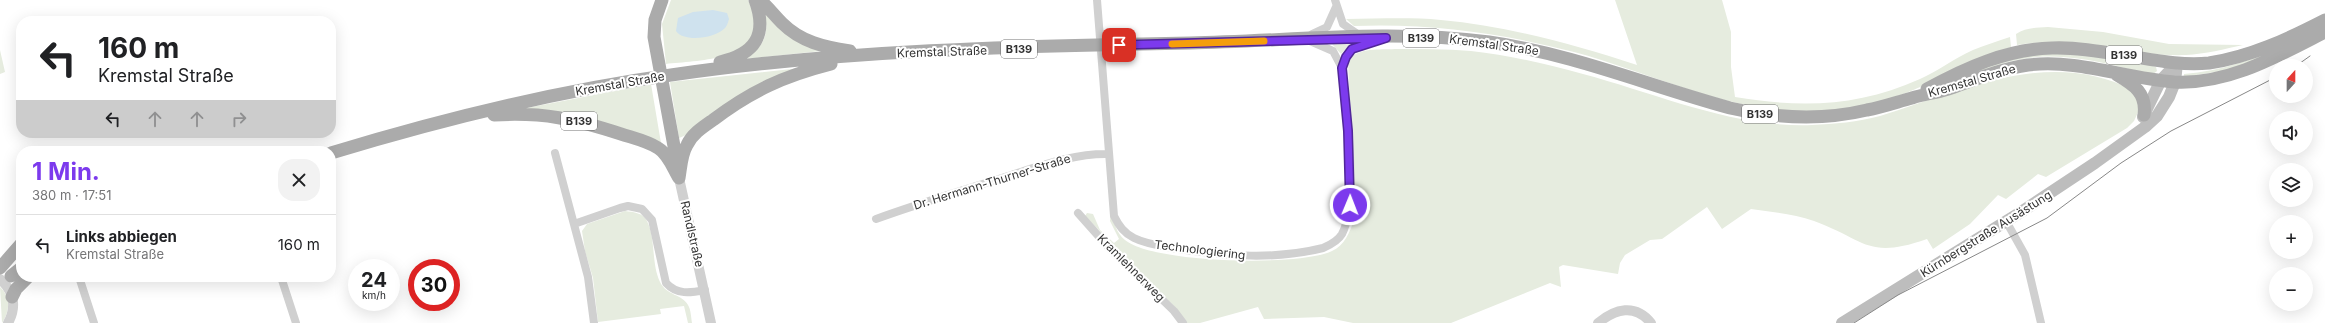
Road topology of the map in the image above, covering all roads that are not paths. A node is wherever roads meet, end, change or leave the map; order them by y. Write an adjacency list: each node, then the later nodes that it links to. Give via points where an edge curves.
1 (662, 0): 26 (main road, via 655,20 654,37)
2 (755, 0): 16 (main road, B139, via 761,25 757,41 751,48 736,58)
3 (760, 0): 12 (main road, B139, via 782,23 802,38 825,47)
4 (1335, 3): 8 (street, via 1346,28); 10 (street, via 1330,22 1323,30)
5 (1097, 4): 25 (street, Technologiering)
6 (2325, 20): 13 (main road, Kremstal Straße / B139, via 2283,41 2238,56 2208,63)
7 (2325, 32): 18 (main road, B139, via 2285,53 2236,73 2203,81)
8 (1365, 38): 9 (main road, Kremstal Straße / B139); 11 (main road, Kremstal Straße / B139)
9 (1386, 38): 14 (street, via 1352,49); 19 (main road, Kremstal Straße / B139, via 1457,39 1521,47 1579,61 1730,108 1774,116 1844,115)
10 (1290, 40): 11 (main road, Kremstal Straße / B139); 12 (main road, Kremstal Straße / B139)
11 (1306, 40): 14 (street, Technologiering, via 1333,51)
12 (867, 55): 16 (main road, Kremstal Straße / B139, via 756,64); 26 (main road, B139, via 795,74 762,87 744,98 691,138 683,153)
13 (2177, 63): 17 (main road); 18 (main road, Kürnbergstraße Ausästung); 19 (main road, Kremstal Straße / B139, via 2070,48 2030,50 1982,62)
14 (1342, 68): 25 (street, Technologiering, via 1348,131 1350,205 1341,236 1323,248 1292,254 1249,256 1159,246 1134,238 1125,232 1114,216)
15 (2109, 70): 17 (main road, Kremstal Straße / B139); 19 (main road, Kremstal Straße / B139, via 2061,63 2027,65); 20 (main road, B139, via 2130,83 2141,94 2145,106)
16 (671, 75): 21 (main road, Kremstal Straße / B139, via 544,97)
17 (2161, 80): 18 (main road, Kremstal Straße / B139); 20 (main road)
18 (2175, 82): 22 (main road, Kürnbergstraße Ausästung, via 2158,116)
19 (1911, 98)
20 (2144, 115): 22 (main road)
21 (458, 117): 23 (main road, Kremstal Straße / B139); 26 (main road, B139, via 531,113 579,121 659,148)
22 (2127, 139): 29 (main road, Kürnbergstraße Ausästung)
23 (336, 152)
24 (554, 153): 30 (street)
25 (1109, 154): 28 (street, Dr. Hermann-Thurner-Straße, via 1098,153 1060,160)
26 (679, 178): 37 (street, Randlstraße)
27 (1078, 213): 44 (street, Kramlehnerweg)
28 (876, 219)
29 (2006, 221): 47 (main road, Kürnbergstraße Ausästung); 48 (street, via 2025,255)
30 (574, 224): 37 (street, via 628,206 642,209 652,220 666,283 670,288 684,293); 42 (street, via 592,296)
31 (16, 250): 32 (main road)
32 (0, 268)
33 (11, 274): 38 (street, via 9,288)
34 (23, 282): 38 (main road)
35 (81, 282): 40 (street)
36 (283, 282): 41 (street)
37 (705, 290): 43 (street, Randlstraße)
38 (12, 297): 39 (street)
39 (10, 321)
40 (94, 323)
41 (296, 323)
42 (594, 323)
43 (711, 323)
44 (1183, 323)
45 (1598, 323): 46 (street, via 1610,314 1626,310 1639,313)
46 (1651, 323)
47 (1842, 323)
48 (2041, 323)

